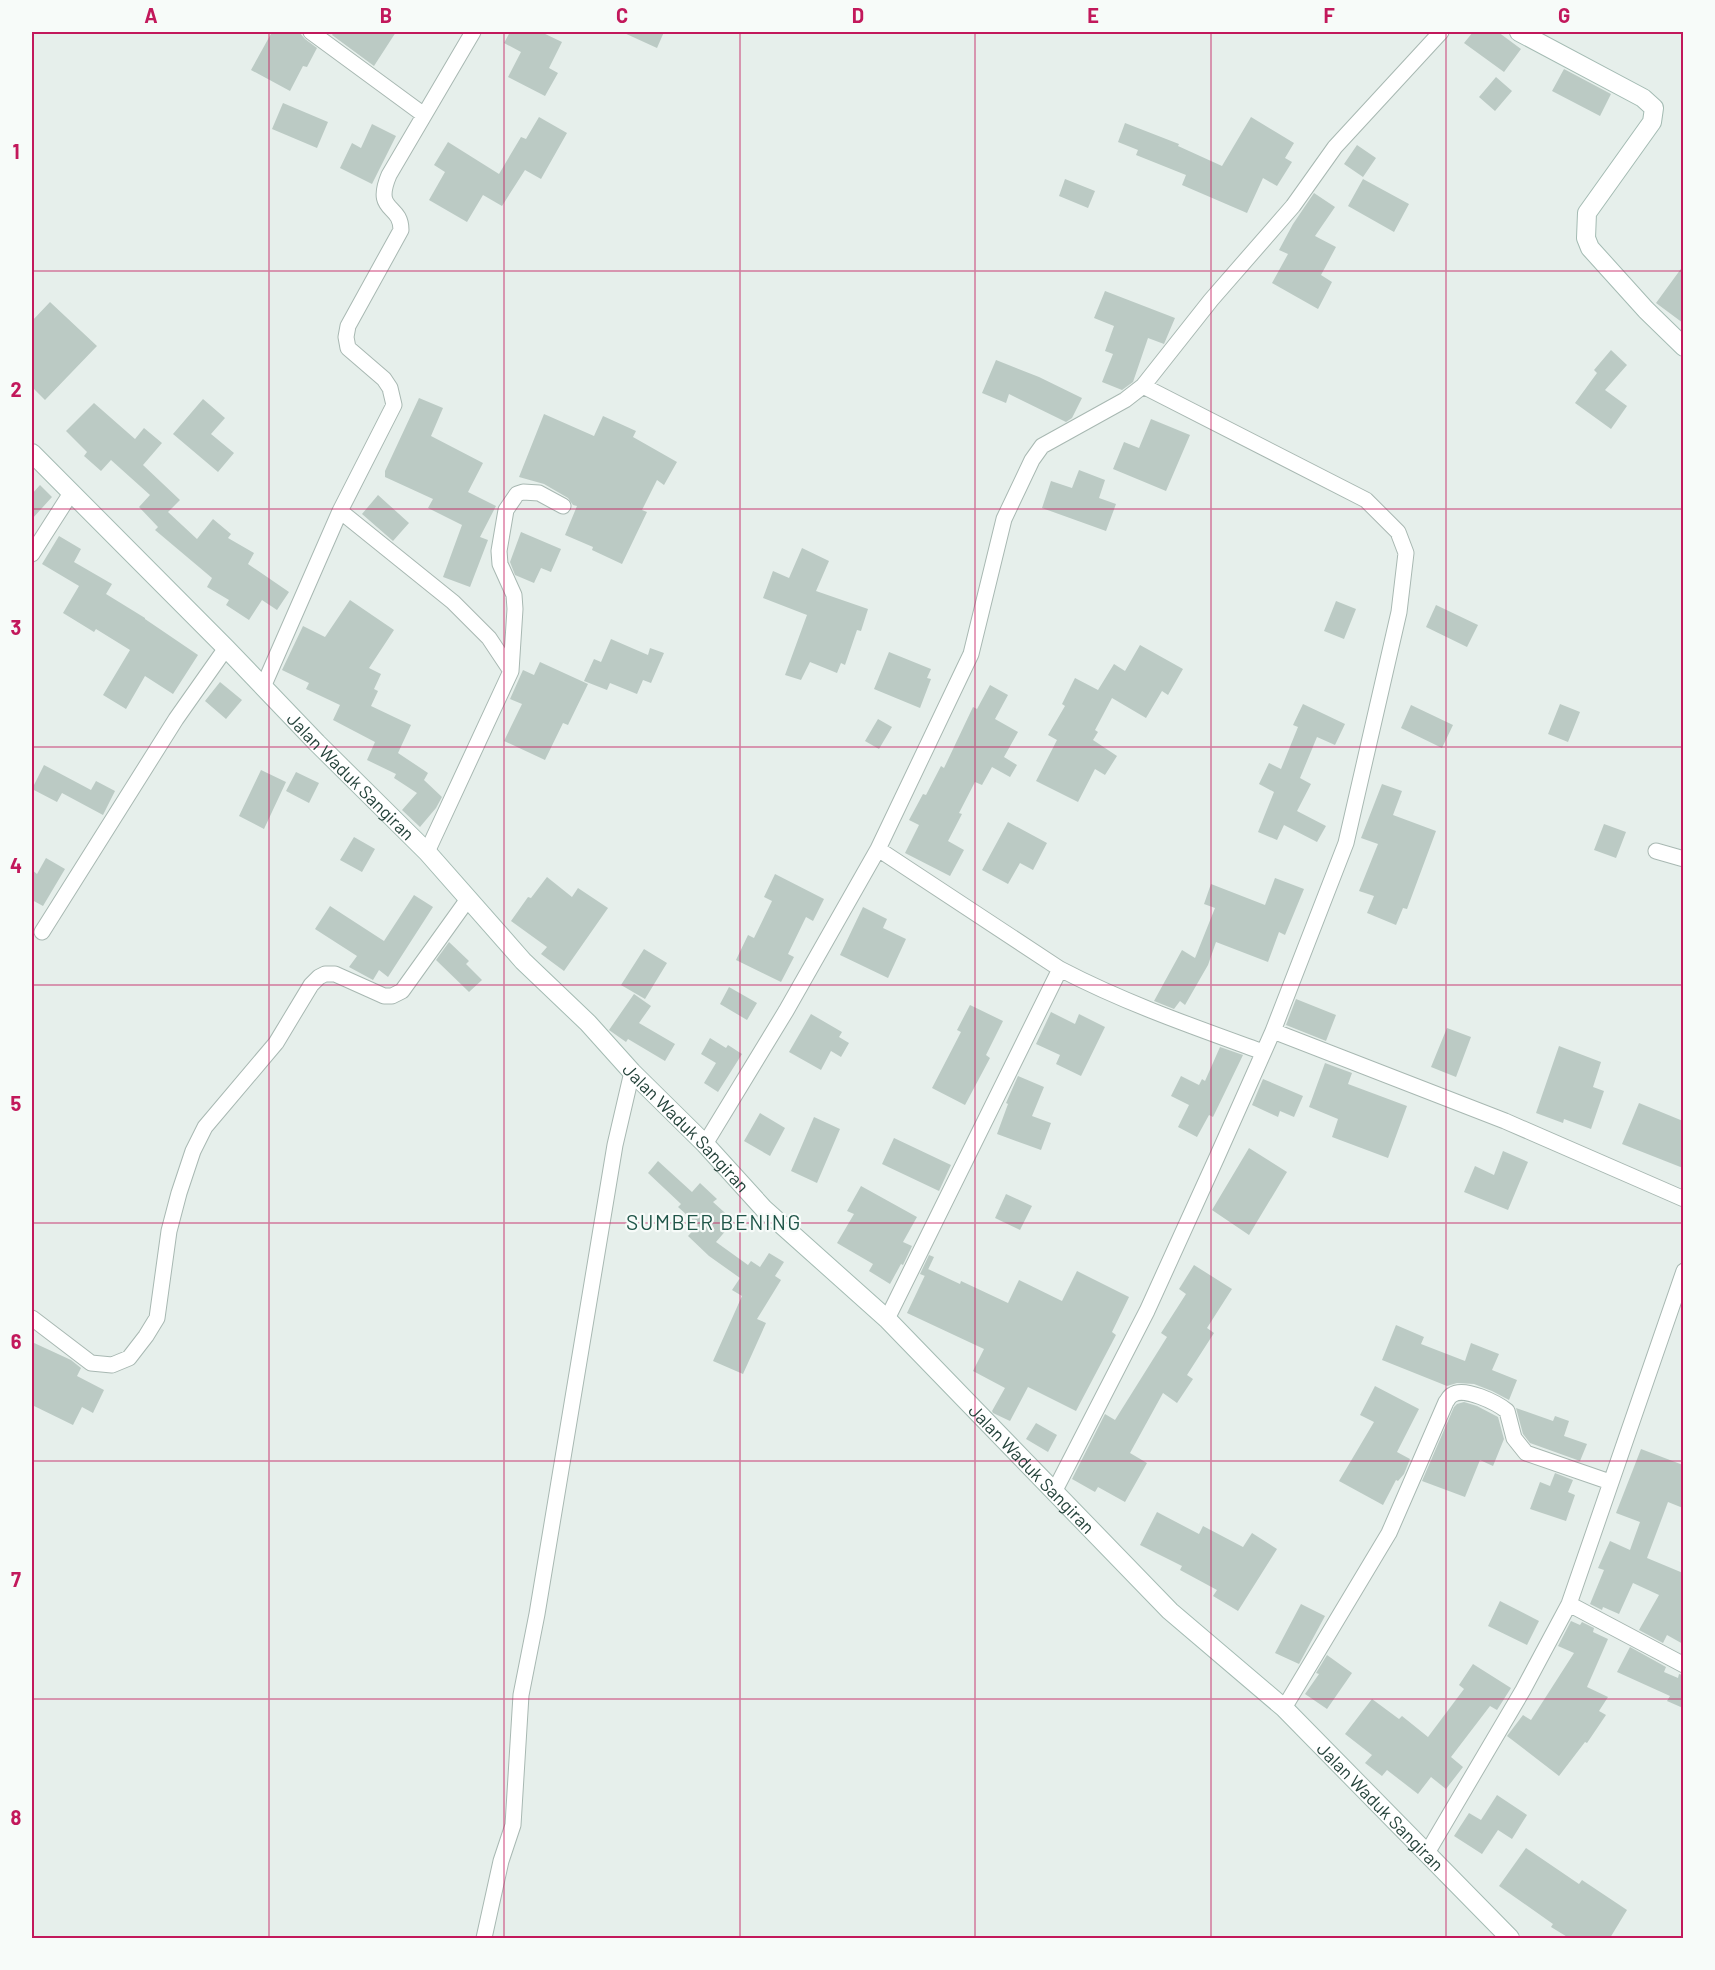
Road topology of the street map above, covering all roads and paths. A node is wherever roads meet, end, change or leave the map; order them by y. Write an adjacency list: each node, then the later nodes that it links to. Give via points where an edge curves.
1 (312, 32): 5 (street)
2 (473, 32): 5 (street)
3 (1441, 32): 7 (street, via 1335,147 1293,206)
4 (1519, 32): 6 (street, via 1643,98 1654,108 1652,122 1587,213 1586,237 1590,248)
5 (424, 115): 11 (street, via 383,196 400,218 401,230 348,326 346,337 348,348 384,379 394,405)
6 (1683, 347)
7 (1143, 386): 16 (street, via 1042,446 1032,460 1004,519 971,654); 23 (street, via 1366,500 1398,532 1406,554 1399,612 1346,843)
8 (32, 453): 9 (street, Jalan Waduk Sangiran)
9 (71, 493): 12 (street); 13 (street, Jalan Waduk Sangiran)
10 (563, 506): 14 (street, via 539,493 523,492 506,510 499,551 500,564 514,595)
11 (340, 511): 14 (street, via 453,602 489,638); 15 (street)
12 (32, 554)
13 (226, 648): 15 (street, Jalan Waduk Sangiran); 21 (street, via 176,719)
14 (511, 670): 18 (street)
15 (263, 687): 18 (street, Jalan Waduk Sangiran)
16 (878, 849): 22 (street); 26 (street)
17 (1656, 851): 19 (street)
18 (428, 852): 20 (street, Jalan Waduk Sangiran)
19 (1683, 859)
20 (468, 899): 25 (street, Jalan Waduk Sangiran); 29 (street, via 402,991 384,996 335,974 319,976 276,1043 205,1127 193,1150 176,1203 157,1318 129,1358 112,1365 91,1363)
21 (42, 932)
22 (1060, 969): 24 (street, via 1152,1011); 30 (street)
23 (1273, 1031): 24 (street); 27 (street, via 1505,1121)
24 (1263, 1052): 32 (street, via 1148,1311)
25 (632, 1072): 26 (street, Jalan Waduk Sangiran); 37 (street, via 615,1145 524,1675 513,1825)
26 (705, 1144): 30 (street, Jalan Waduk Sangiran, via 764,1209)
27 (1683, 1199)
28 (1683, 1272): 31 (street)
29 (32, 1318)
30 (887, 1319): 32 (street, Jalan Waduk Sangiran)
31 (1610, 1482): 33 (street); 35 (street, via 1526,1453 1514,1438 1507,1411 1478,1396 1461,1392 1452,1395 1389,1533)
32 (1054, 1492): 35 (street, Jalan Waduk Sangiran, via 1170,1611)
33 (1569, 1604): 34 (street); 36 (street)
34 (1683, 1665)
35 (1284, 1708): 36 (street, Jalan Waduk Sangiran)
36 (1427, 1853): 38 (street, Jalan Waduk Sangiran)
37 (484, 1938)
38 (1510, 1938)

